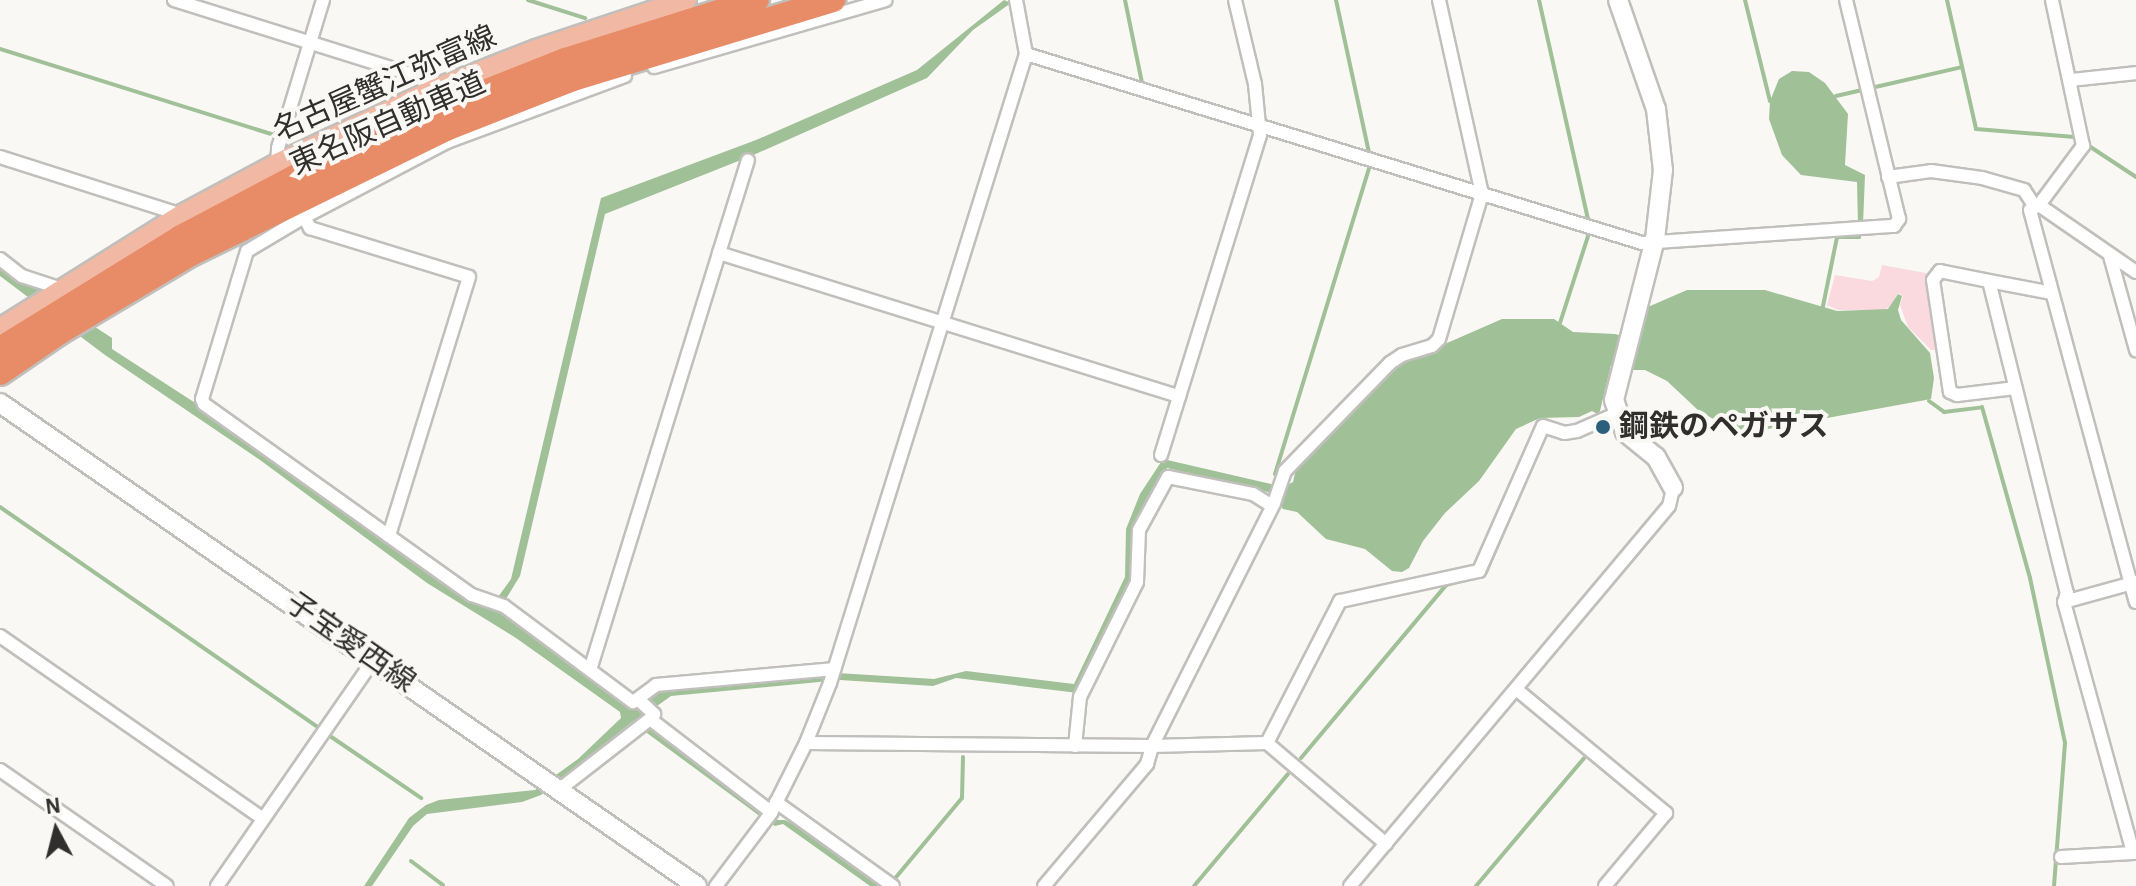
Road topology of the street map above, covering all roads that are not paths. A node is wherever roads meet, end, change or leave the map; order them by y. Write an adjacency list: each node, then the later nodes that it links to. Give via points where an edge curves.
1 (174, 0): 13 (street)
2 (323, 0): 13 (street)
3 (686, 0): 17 (main road, 名古屋蟹江弥富線)
4 (757, 0): 37 (highway, 東名阪自動車道, via 565,60 439,110 181,237)
5 (833, 0): 39 (highway, 東名阪自動車道, via 573,79 446,129 191,254)
6 (886, 0): 26 (street, via 613,79 447,142)
7 (1016, 0): 14 (street)
8 (1235, 0): 18 (street)
9 (1439, 0): 23 (street)
10 (1618, 0): 27 (main road, via 1647,78 1660,136 1663,170)
11 (1846, 0): 22 (street)
12 (2052, 0): 16 (street)
13 (310, 42): 17 (street, via 433,81); 21 (street)
14 (1026, 54): 18 (street); 35 (street)
15 (2136, 73): 16 (street)
16 (2071, 80): 24 (street, via 2083,146)
17 (438, 88): 21 (main road, 名古屋蟹江弥富線)
18 (1261, 124): 23 (street); 41 (street)
19 (0, 157): 25 (street)
20 (748, 160): 28 (street)
21 (277, 164): 25 (main road, 名古屋蟹江弥富線)
22 (1888, 177): 24 (street, via 1931,171 1982,178 2024,190); 27 (street, via 1899,219 1894,226)
23 (1482, 194): 27 (street, via 1642,243); 46 (street, via 1439,339 1390,363 1285,471)
24 (2037, 206): 29 (street); 34 (street, via 2030,210)
25 (182, 215): 33 (main road, 名古屋蟹江弥富線)
26 (304, 217): 47 (street, via 310,228 469,277); 47 (street, via 247,251 202,399)
27 (1655, 239): 43 (main road, via 1619,372)
28 (719, 253): 35 (street); 54 (street)
29 (2110, 256): 31 (street); 38 (street)
30 (0, 259): 33 (street, via 22,276)
31 (2136, 272)
32 (1989, 281): 34 (street); 40 (street); 40 (street, via 1940,271 1933,280 1950,392)
33 (59, 289): 36 (main road, 名古屋蟹江弥富線)
34 (2052, 293): 48 (street)
35 (942, 323): 41 (street); 53 (street)
36 (0, 329)
37 (0, 349)
38 (2136, 350)
39 (0, 373)
40 (2016, 388): 49 (street, via 2067,593)
41 (1179, 396): 44 (street)
42 (0, 403): 52 (main road, 子宝愛西線)
43 (1616, 414): 45 (main road, via 1625,432 1656,457); 59 (street, via 1577,431 1543,426 1479,571 1340,601)
44 (1161, 455)
45 (1673, 488): 55 (street, via 1669,506)
46 (1273, 505): 60 (street, via 1253,494 1168,477 1139,530 1137,582 1080,697); 61 (street)
47 (389, 536): 54 (street, via 472,595 504,606)
48 (2134, 583): 49 (street); 50 (street)
49 (2064, 602): 67 (street)
50 (2136, 602)
51 (0, 636): 65 (street)
52 (374, 659): 63 (main road, 子宝愛西線); 65 (street)
53 (834, 669): 56 (street, via 656,685); 58 (street)
54 (590, 670): 56 (street, via 633,702)
55 (1516, 689): 66 (street); 76 (street, via 1666,813)
56 (639, 700): 57 (street)
57 (651, 715): 63 (street, via 637,731); 64 (street)
58 (806, 743): 60 (street); 64 (street)
59 (1267, 743): 61 (street); 66 (street)
60 (1075, 746): 61 (street)
61 (1152, 746): 74 (street, via 1147,764)
62 (0, 770): 70 (street)
63 (552, 783): 71 (main road, 子宝愛西線)
64 (771, 813): 72 (street); 73 (street)
65 (263, 819): 69 (street)
66 (1386, 844): 75 (street)
67 (2135, 853): 68 (street)
68 (2061, 857)
69 (219, 885)
70 (167, 886)
71 (697, 886)
72 (716, 886)
73 (893, 886)
74 (1044, 886)
75 (1350, 886)
76 (1605, 886)

